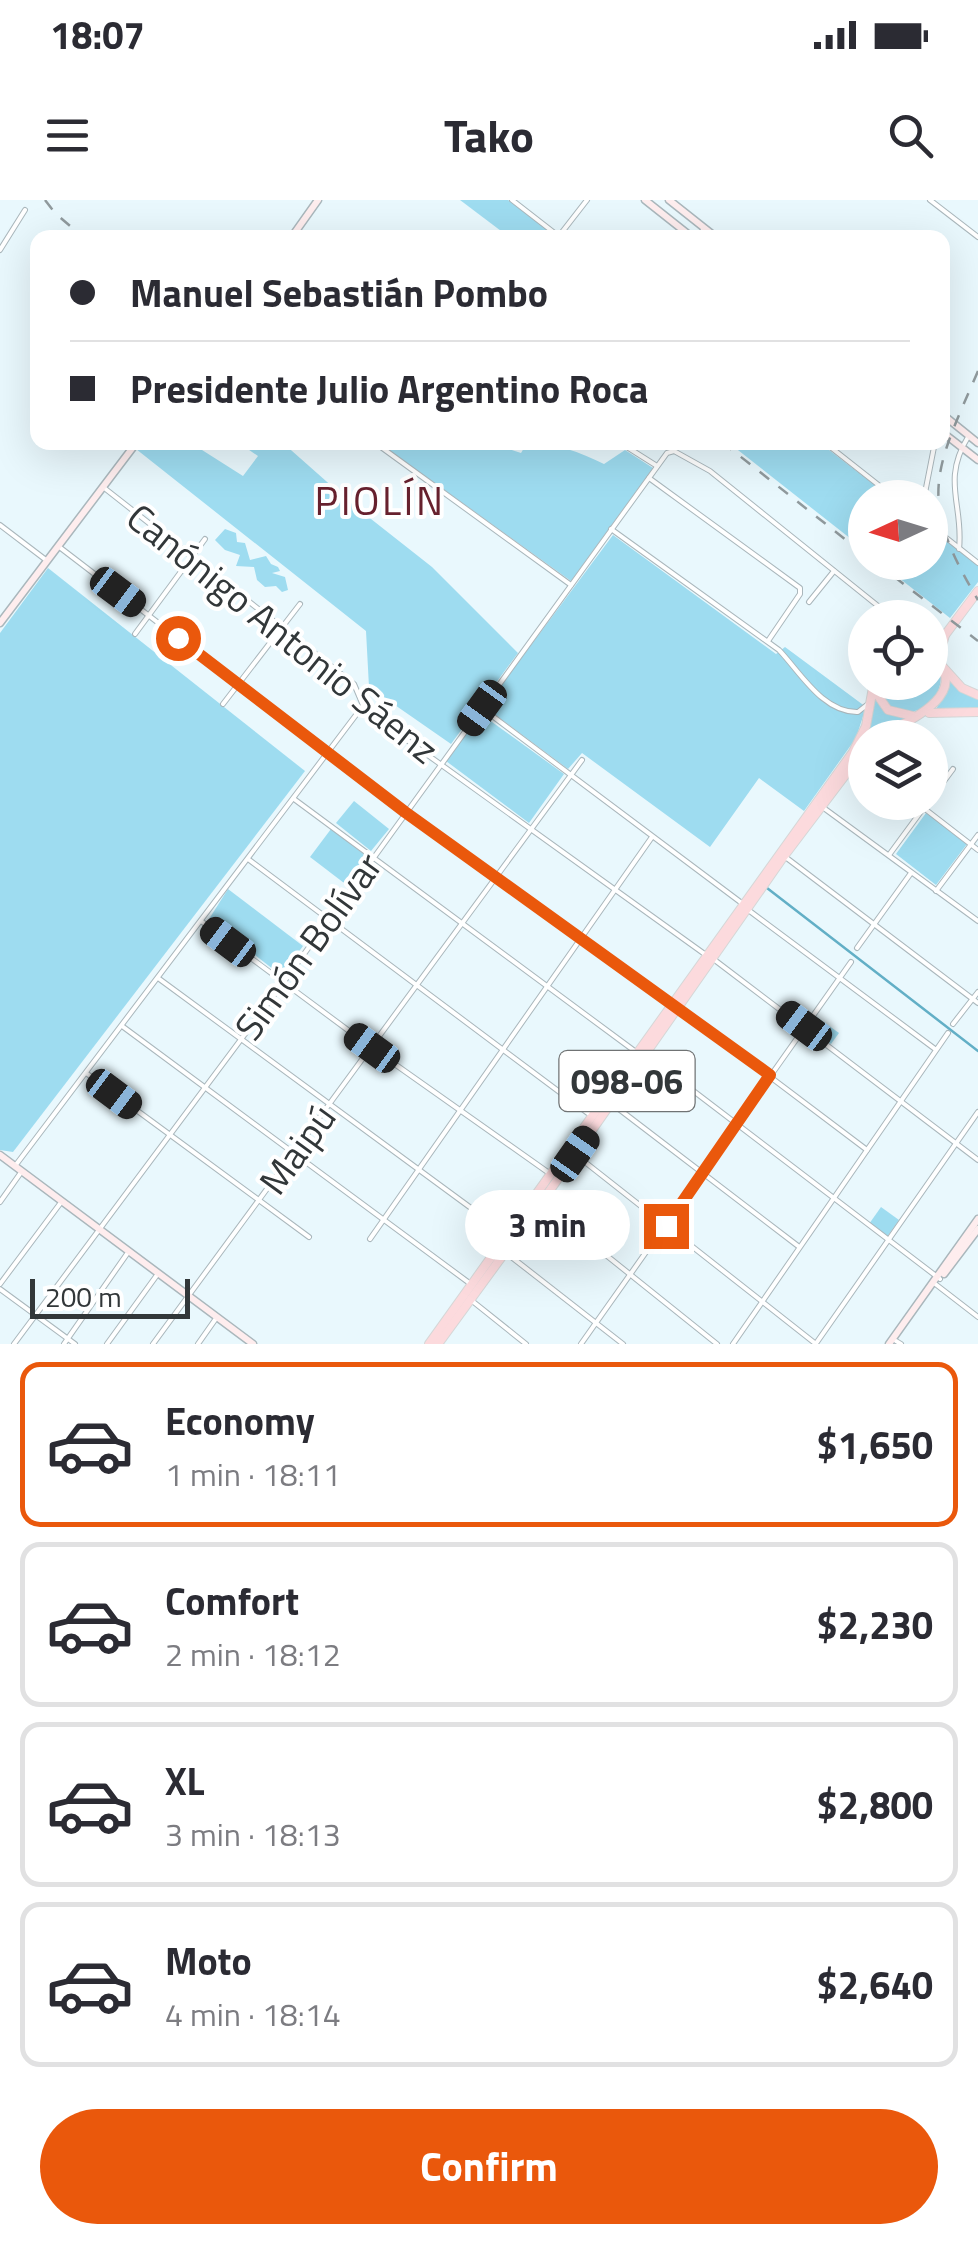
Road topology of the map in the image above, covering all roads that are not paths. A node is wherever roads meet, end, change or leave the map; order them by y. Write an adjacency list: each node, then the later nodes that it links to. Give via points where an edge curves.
1 (318, 200): 9 (main road)
2 (512, 200): 10 (street)
3 (587, 200): 11 (street)
4 (644, 200): 12 (main road)
5 (669, 200): 8 (main road)
6 (930, 200): 14 (street)
7 (25, 210): 15 (street)
8 (704, 228): 13 (main road)
9 (297, 230)
10 (551, 230)
11 (565, 230)
12 (683, 230)
13 (707, 230)
14 (978, 237)
15 (0, 250)
16 (950, 422): 17 (main road)
17 (969, 436): 19 (main road); 20 (street)
18 (950, 438): 20 (main road)
19 (978, 444)
20 (962, 447): 26 (main road); 37 (street, via 954,480)
21 (131, 450): 31 (main road)
22 (385, 450): 42 (street)
23 (632, 450): 27 (street)
24 (834, 450): 29 (street)
25 (933, 450): 30 (street)
26 (978, 460)
27 (658, 466): 28 (street, Simón Bolívar); 41 (street, Simón Bolívar, via 670,450 710,471)
28 (649, 478): 33 (street, Simón Bolívar); 52 (street, via 800,588)
29 (872, 480)
30 (928, 480)
31 (103, 486): 36 (main road); 38 (street, Canónigo Antonio Sáenz)
32 (0, 524): 39 (street)
33 (611, 529): 42 (street, Simón Bolívar); 52 (street)
34 (205, 540): 38 (street)
35 (948, 540): 37 (street)
36 (58, 546): 39 (main road); 47 (street)
37 (959, 549): 40 (street)
38 (192, 558): 47 (street); 49 (street, Canónigo Antonio Sáenz)
39 (46, 560): 48 (main road)
40 (978, 563)
41 (834, 571): 44 (street); 45 (street)
42 (570, 585): 62 (street, Simón Bolívar)
43 (978, 591): 50 (main road)
44 (870, 600)
45 (810, 602)
46 (300, 604): 49 (street)
47 (148, 615): 51 (street); 54 (street)
48 (0, 623)
49 (282, 627): 54 (street); 61 (street, Canónigo Antonio Sáenz, via 354,684)
50 (948, 630)
51 (134, 634)
52 (768, 641): 60 (street, via 841,710)
53 (948, 672): 55 (main road)
54 (237, 685): 59 (street); 67 (street)
55 (978, 695)
56 (872, 700): 60 (main road, 098-06)
57 (882, 700): 65 (main road, via 888,710)
58 (938, 700): 64 (main road)
59 (223, 704)
60 (871, 705): 92 (main road, 098-06, via 853,752)
61 (362, 706): 67 (street); 69 (street, Canónigo Antonio Sáenz)
62 (482, 708): 69 (street, Simón Bolívar); 71 (street)
63 (978, 712): 64 (main road)
64 (924, 713): 65 (main road)
65 (912, 716): 66 (main road)
66 (906, 720)
67 (329, 754): 74 (street); 76 (street)
68 (582, 760): 71 (street, Maipú)
69 (442, 762): 76 (street, Simón Bolívar); 79 (street, Canónigo Antonio Sáenz)
70 (953, 769): 73 (street)
71 (571, 776): 79 (street, Maipú); 81 (street)
72 (848, 776): 75 (main road, 098-06)
73 (948, 776)
74 (294, 800): 86 (street); 87 (street)
75 (821, 806): 84 (main road, 098-06); 85 (street)
76 (405, 812): 86 (street, Simón Bolívar); 89 (street)
77 (916, 820): 85 (street)
78 (938, 820): 82 (street)
79 (532, 828): 89 (street, Maipú); 91 (street, Canónigo Antonio Sáenz)
80 (978, 835): 82 (street)
81 (652, 837): 91 (street); 92 (street)
82 (970, 845): 83 (street); 90 (street)
83 (978, 850)
84 (784, 856): 92 (main road, 098-06); 96 (street)
85 (888, 856): 88 (street)
86 (372, 858): 93 (street, Simón Bolívar); 97 (street)
87 (248, 860): 93 (street); 94 (street)
88 (912, 873): 90 (street); 96 (street)
89 (496, 878): 97 (street, Maipú); 98 (street)
90 (936, 890): 95 (street)
91 (614, 891): 98 (street); 100 (street, Canónigo Antonio Sáenz)
92 (745, 906): 100 (main road, 098-06); 102 (street)
93 (328, 918): 104 (street, Simón Bolívar); 105 (street)
94 (202, 921): 103 (street); 104 (street)
95 (978, 921)
96 (874, 924): 99 (street); 108 (street)
97 (462, 925): 105 (street, Maipú); 106 (street)
98 (580, 941): 106 (street); 109 (street)
99 (857, 948)
100 (709, 957): 109 (main road, 098-06); 112 (street, Canónigo Antonio Sáenz)
101 (851, 962): 102 (street)
102 (840, 976): 112 (street); 117 (street)
103 (158, 978): 111 (street); 114 (street)
104 (283, 982): 114 (street, Simón Bolívar); 115 (street)
105 (417, 986): 115 (street, Maipú); 116 (street)
106 (547, 988): 116 (street); 118 (street)
107 (978, 992): 108 (street)
108 (975, 1002): 110 (street)
109 (675, 1006): 118 (main road, 098-06); 120 (street)
110 (953, 1024)
111 (122, 1026): 119 (street); 121 (street)
112 (804, 1026): 120 (street); 122 (street, Canónigo Antonio Sáenz)
113 (948, 1033): 117 (street)
114 (242, 1039): 121 (street, Simón Bolívar); 124 (street)
115 (372, 1048): 124 (street, Maipú); 125 (street)
116 (504, 1050): 125 (street); 127 (street)
117 (936, 1050): 122 (street)
118 (642, 1054): 123 (main road, 098-06); 127 (main road, 098-06); 128 (street)
119 (86, 1073): 129 (street); 136 (street)
120 (770, 1075): 128 (street); 131 (street)
121 (204, 1086): 129 (street, Simón Bolívar); 132 (street)
122 (901, 1101): 130 (street, Canónigo Antonio Sáenz); 131 (street)
123 (611, 1103): 133 (main road, 098-06); 138 (street)
124 (330, 1104): 132 (street, Maipú); 137 (street)
125 (460, 1111): 137 (street); 139 (street)
126 (978, 1112): 130 (street)
127 (593, 1117): 133 (main road, 098-06)
128 (736, 1124): 138 (street); 140 (street)
129 (168, 1135): 141 (street); 148 (street, Simón Bolívar)
130 (955, 1143): 135 (street, Canónigo Antonio Sáenz); 154 (street)
131 (868, 1150): 140 (street)
132 (294, 1152): 141 (street, Maipú); 145 (street)
133 (572, 1152): 139 (main road, 098-06); 144 (main road, 098-06); 147 (street)
134 (0, 1155): 136 (main road)
135 (978, 1160)
136 (18, 1169): 142 (main road); 143 (street)
137 (418, 1170): 145 (street); 150 (street)
138 (702, 1174): 147 (street); 155 (street)
139 (552, 1176): 150 (main road, 098-06)
140 (832, 1199): 154 (street); 155 (street)
141 (259, 1200): 151 (street); 163 (street, Maipú)
142 (62, 1201): 148 (main road); 161 (street)
143 (0, 1202)
144 (541, 1203): 157 (main road, 098-06); 159 (street)
145 (384, 1219): 152 (street); 162 (street)
146 (978, 1219): 160 (main road)
147 (666, 1226): 159 (street); 165 (street)
148 (99, 1229): 156 (main road); 166 (street, Simón Bolívar)
149 (978, 1229): 153 (main road)
150 (508, 1236): 162 (main road, 098-06)
151 (309, 1237)
152 (370, 1240)
153 (974, 1240): 160 (main road)
154 (887, 1241): 160 (street); 185 (street)
155 (800, 1247): 165 (street)
156 (129, 1252): 158 (main road); 170 (street)
157 (505, 1252): 162 (main road, 098-06); 169 (street)
158 (158, 1274): 163 (main road); 174 (street)
159 (632, 1275): 169 (street); 183 (street)
160 (936, 1280): 167 (street); 171 (main road)
161 (0, 1287): 166 (street)
162 (476, 1287): 164 (main road, 098-06)
163 (188, 1296): 168 (main road); 175 (street, Maipú)
164 (468, 1297): 178 (main road, 098-06); 179 (main road, 098-06); 180 (street)
165 (763, 1302): 184 (street); 185 (street)
166 (36, 1314): 170 (street); 172 (street, Simón Bolívar)
167 (978, 1317)
168 (217, 1318): 176 (street); 177 (main road)
169 (597, 1324): 181 (street); 182 (street)
170 (66, 1341): 173 (street)
171 (895, 1343)
172 (14, 1344)
173 (75, 1344)
174 (107, 1344)
175 (153, 1344)
176 (198, 1344)
177 (253, 1344)
178 (429, 1344)
179 (438, 1344)
180 (526, 1344)
181 (581, 1344)
182 (623, 1344)
183 (718, 1344)
184 (732, 1344)
185 (816, 1344)

